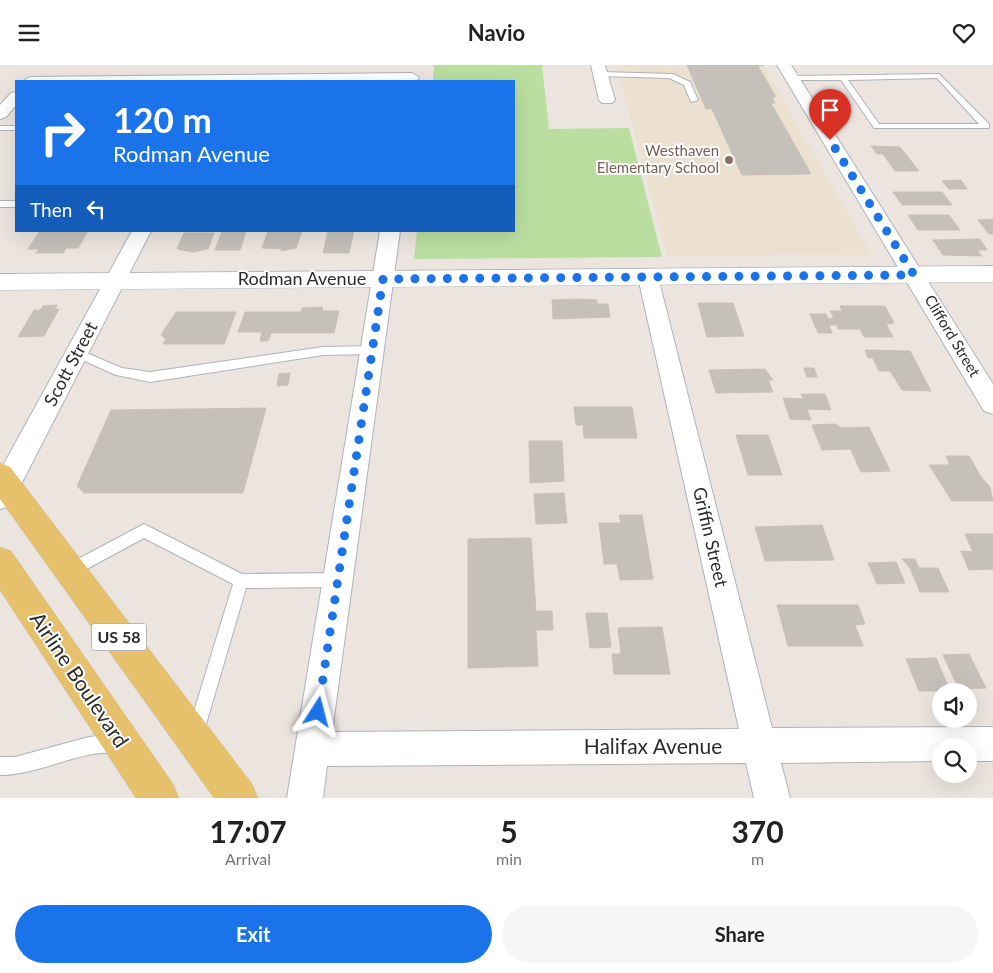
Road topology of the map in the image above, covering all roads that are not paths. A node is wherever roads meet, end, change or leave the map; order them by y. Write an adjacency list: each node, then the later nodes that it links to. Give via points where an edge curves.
1 (44, 65): 7 (street)
2 (230, 65): 8 (street)
3 (600, 69): 11 (street); 12 (lane, via 670,75 687,84)
4 (788, 72): 6 (lane); 21 (street, Clifford Street)
5 (413, 75): 9 (street)
6 (842, 78): 6 (lane, via 877,126 986,125 940,76)
7 (31, 80)
8 (222, 80)
9 (254, 80)
10 (15, 97): 13 (street)
11 (607, 100)
12 (694, 100)
13 (0, 114)
14 (0, 128): 15 (lane)
15 (15, 128)
16 (0, 204): 17 (lane)
17 (15, 204)
18 (141, 232): 24 (street, Scott Street)
19 (390, 232): 23 (street)
20 (993, 274): 21 (street, Rodman Avenue)
21 (914, 275): 22 (street, Rodman Avenue); 28 (street, Clifford Street)
22 (648, 277): 23 (street, Rodman Avenue); 37 (street, Griffin Street)
23 (383, 279): 24 (street, Rodman Avenue); 26 (street)
24 (115, 281): 25 (street, Rodman Avenue); 27 (street, Scott Street)
25 (0, 282)
26 (373, 350): 27 (lane, via 323,351 150,377 120,372); 32 (street)
27 (77, 353): 29 (street, Scott Street)
28 (993, 404)
29 (2, 486): 31 (main road, US 58)
30 (0, 562): 35 (main road, Airline Boulevard)
31 (70, 571): 33 (lane, via 144,531); 34 (main road, US 58)
32 (338, 580): 33 (lane); 38 (street)
33 (241, 581): 34 (lane)
34 (194, 738): 41 (main road, US 58)
35 (122, 743): 39 (lane, via 89,746 15,766); 40 (main road, Airline Boulevard)
36 (993, 743): 37 (street, Halifax Avenue)
37 (760, 747): 38 (street, Halifax Avenue); 43 (street, Griffin Street)
38 (312, 749): 42 (street)
39 (0, 766)
40 (159, 798)
41 (238, 798)
42 (305, 798)
43 (772, 798)

